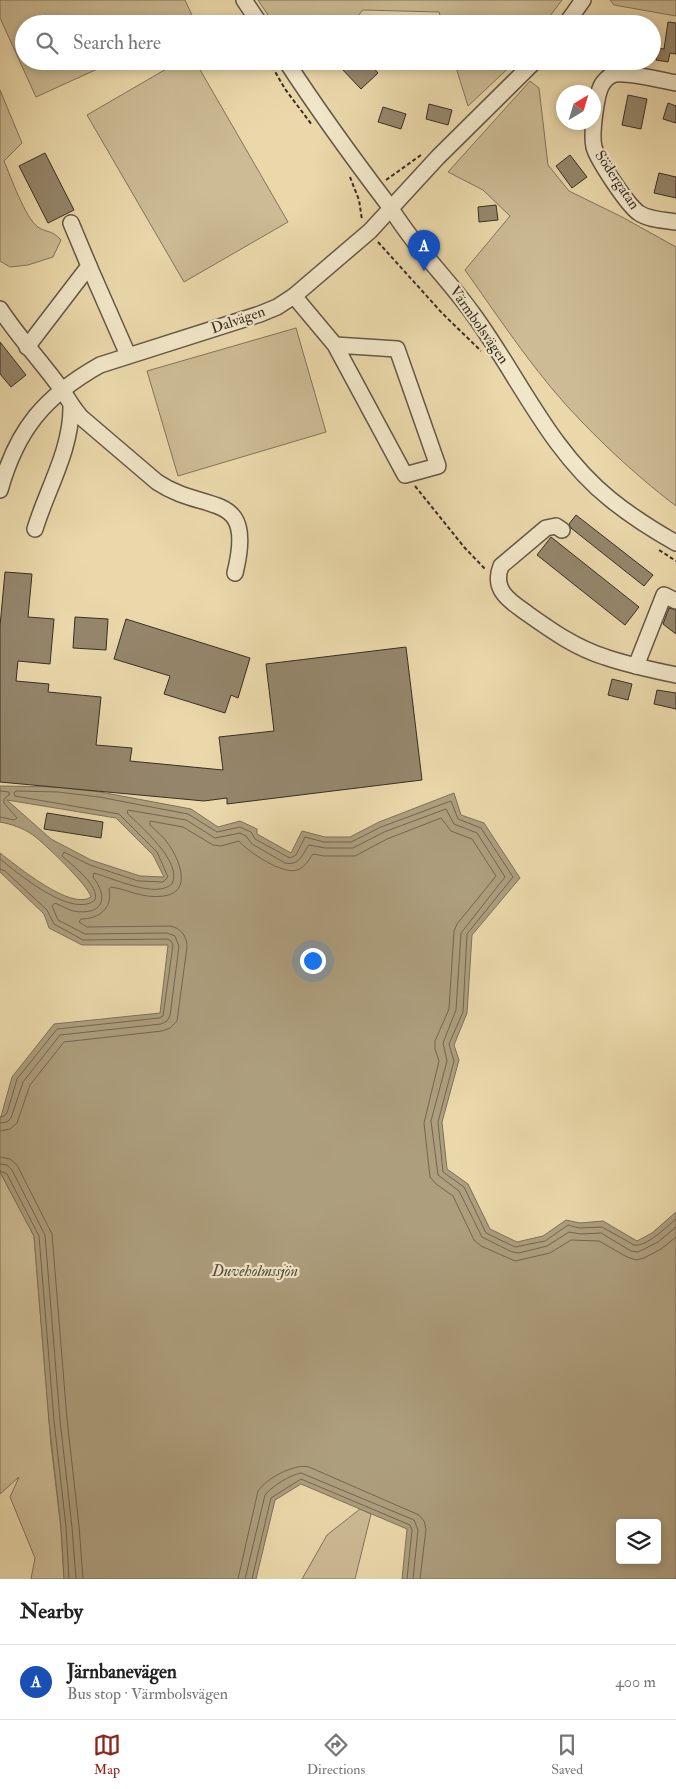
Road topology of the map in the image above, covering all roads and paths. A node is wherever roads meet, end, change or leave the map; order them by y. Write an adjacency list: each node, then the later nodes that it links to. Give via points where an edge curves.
1 (244, 0): 3 (street)
2 (583, 0): 4 (street)
3 (254, 15)
4 (572, 15)
5 (274, 70): 9 (path)
6 (292, 70): 11 (street, Värmbolsvägen)
7 (526, 70): 11 (street, Dalvägen)
8 (676, 83): 12 (street, Södergatan, via 615,74 605,80 598,94 593,135 594,148 635,210 652,218)
9 (313, 126)
10 (348, 173): 14 (path, via 359,200 362,220)
11 (391, 209): 14 (street, Dalvägen); 27 (street, Värmbolsvägen, via 474,315 541,420 569,457 609,498)
12 (676, 222)
13 (71, 223): 15 (street)
14 (370, 231): 16 (street, Dalvägen)
15 (89, 266): 19 (street); 20 (street)
16 (294, 296): 18 (street); 20 (street, Dalvägen, via 260,314)
17 (0, 309): 19 (street)
18 (335, 345): 23 (street); 23 (street, via 397,349 438,466)
19 (27, 348): 21 (street)
20 (128, 355): 21 (street, Dalvägen, via 81,375)
21 (62, 390): 22 (street); 24 (street, Dalvägen, via 21,436)
22 (71, 405): 25 (street, via 59,466); 28 (street, via 157,482 184,496 216,505 234,516 240,525 240,553)
23 (405, 474): 29 (path, via 464,547)
24 (0, 490)
25 (35, 529)
26 (562, 530): 29 (street, via 556,526 546,528 501,566)
27 (676, 543)
28 (235, 573)
29 (498, 582): 31 (street, via 512,602 563,638 605,657)
30 (676, 600): 31 (street, via 664,595)
31 (636, 666): 32 (street)
32 (676, 675)

